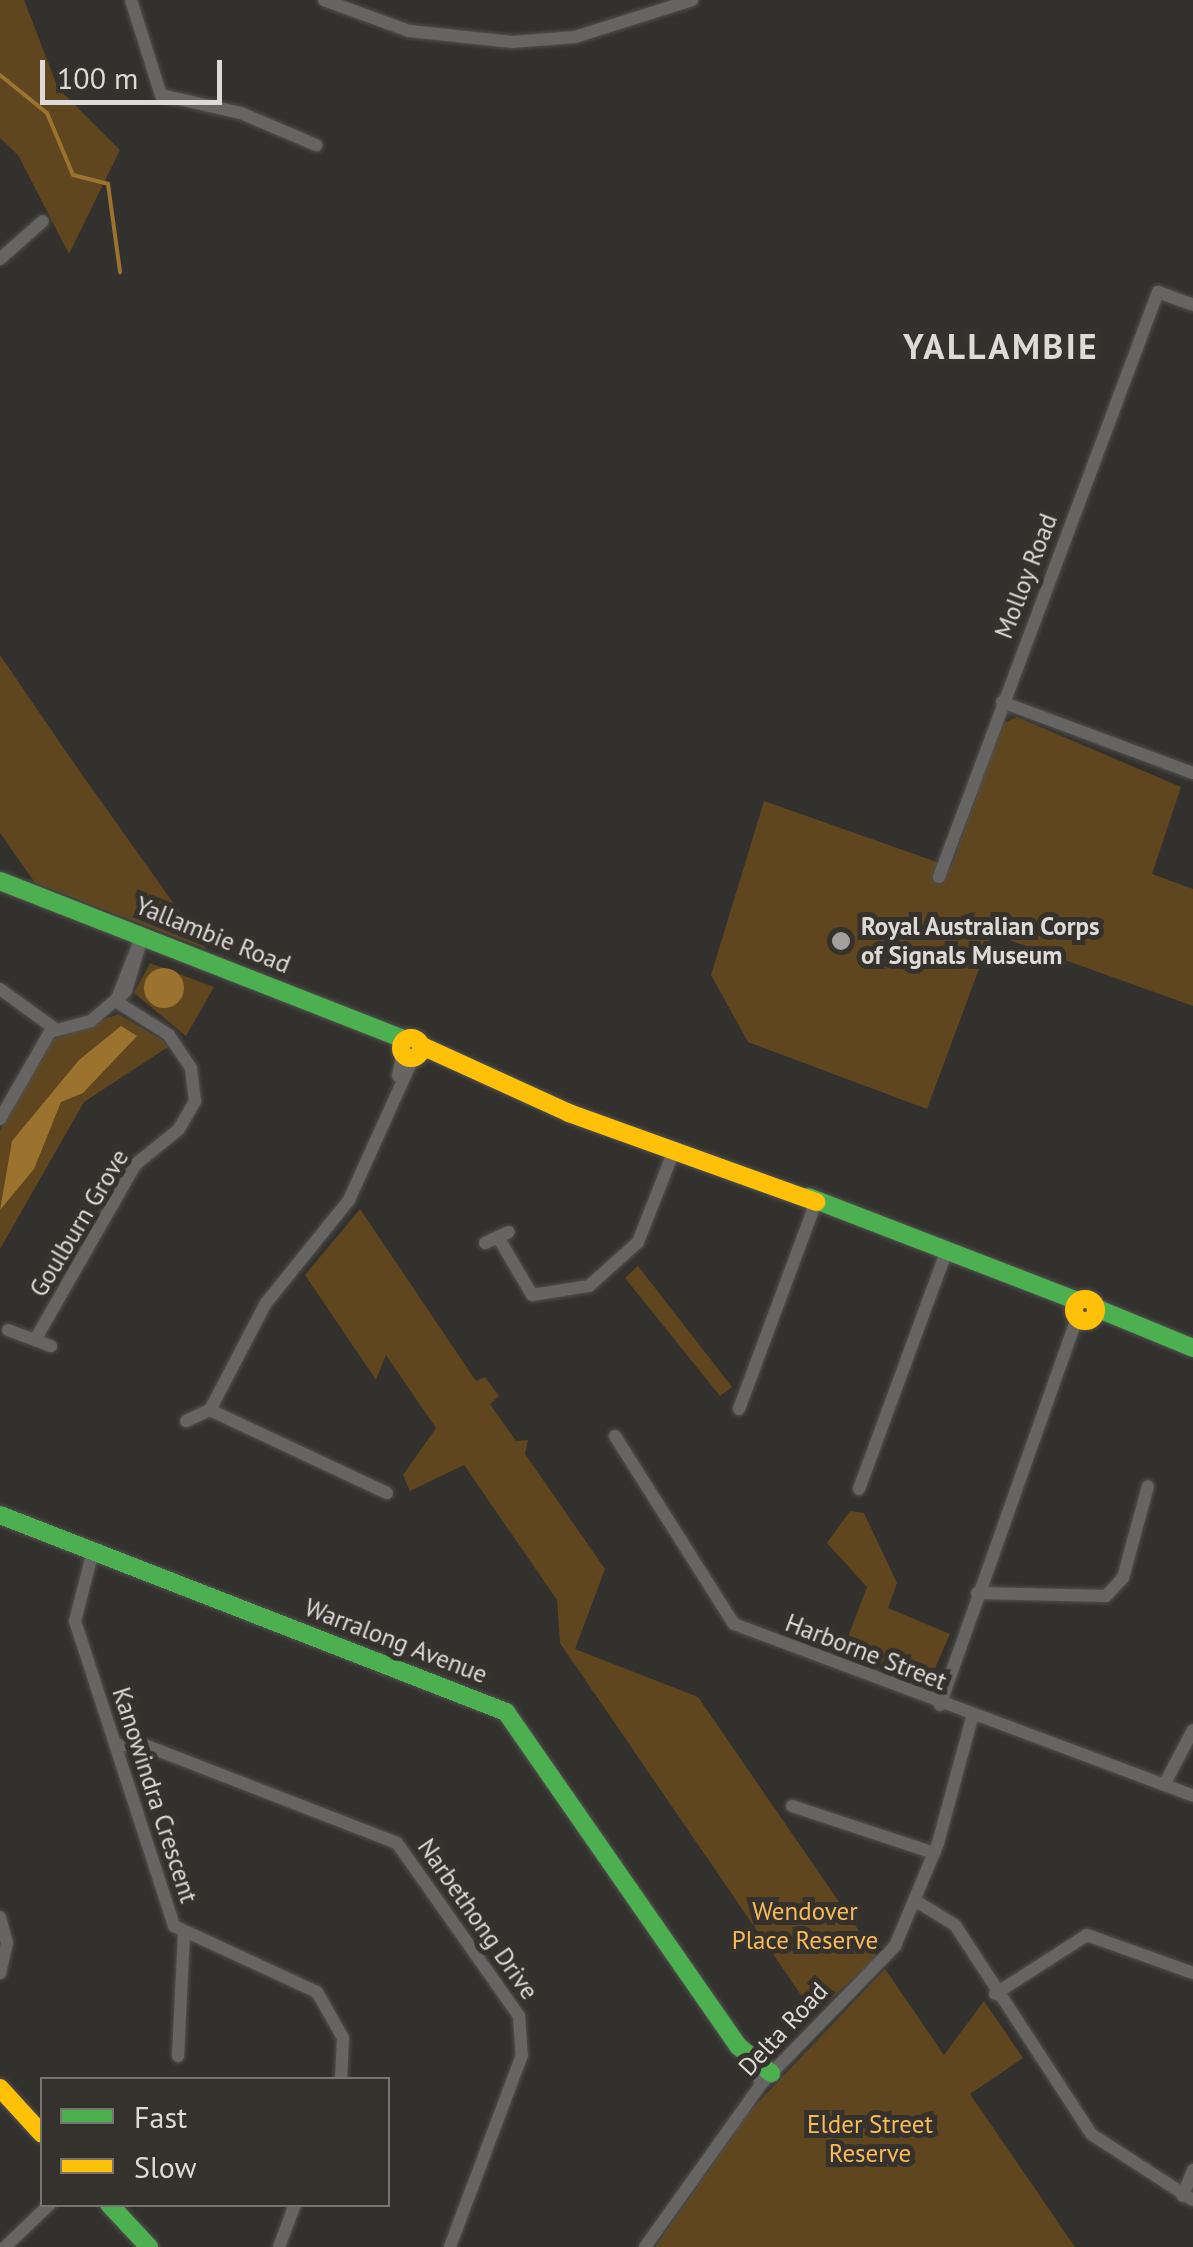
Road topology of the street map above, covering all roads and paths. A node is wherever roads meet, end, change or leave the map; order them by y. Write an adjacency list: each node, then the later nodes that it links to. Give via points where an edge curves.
1 (131, 0): 4 (street, via 161,95)
2 (324, 0): 3 (street, via 410,30 512,42 575,37)
3 (692, 0)
4 (297, 137): 5 (street); 6 (street)
5 (316, 145)
6 (290, 153)
7 (43, 221): 8 (street)
8 (0, 258)
9 (1193, 305): 10 (street, Molloy Road, via 1158,292)
10 (1002, 702): 11 (street); 12 (street, Molloy Road)
11 (1193, 772)
12 (939, 877)
13 (0, 881): 15 (street, Yallambie Road)
14 (0, 891): 15 (street, Yallambie Road)
15 (140, 942): 17 (street); 19 (street, Yallambie Road)
16 (0, 988): 18 (street)
17 (117, 1002): 18 (street); 27 (street, Goulburn Grove, via 176,1043 195,1101 185,1123 136,1164)
18 (55, 1028): 20 (street)
19 (410, 1051): 21 (street, Yallambie Road); 31 (street, via 349,1200 273,1294)
20 (0, 1119)
21 (675, 1148): 22 (street, Yallambie Road); 23 (street, via 632,1252 589,1286 546,1298 526,1291)
22 (816, 1202): 24 (street, Yallambie Road); 30 (street)
23 (497, 1238)
24 (946, 1253): 25 (street, Yallambie Road); 35 (street)
25 (1084, 1313): 29 (street, Yallambie Road); 39 (street)
26 (8, 1330): 27 (street)
27 (35, 1340): 28 (street)
28 (52, 1346)
29 (1193, 1348)
30 (739, 1409)
31 (210, 1410): 32 (street); 36 (street)
32 (186, 1422)
33 (615, 1436): 40 (street, Harborne Street, via 727,1619)
34 (1148, 1486): 39 (street, via 1123,1578 1106,1596)
35 (859, 1489)
36 (387, 1494)
37 (0, 1515): 38 (street, Warralong Avenue)
38 (93, 1551): 43 (street, Kanowindra Crescent, via 74,1612); 56 (street, Warralong Avenue, via 506,1712)
39 (977, 1593): 40 (street)
40 (935, 1703): 41 (street, Harborne Street)
41 (978, 1720): 44 (street, Harborne Street); 47 (street, Delta Road)
42 (1193, 1730): 44 (street)
43 (114, 1745): 50 (street, Kanowindra Crescent, via 168,1910); 67 (street, Narbethong Drive, via 147,1746 397,1843 519,2016 522,2055)
44 (1164, 1785): 45 (street, Harborne Street)
45 (1193, 1796)
46 (792, 1806): 47 (street)
47 (934, 1853): 48 (street, Delta Road)
48 (916, 1901): 53 (street, via 950,1918); 56 (street, Delta Road, via 886,1957)
49 (0, 1917): 51 (street)
50 (184, 1933): 54 (street); 55 (street, Kanowindra Crescent, via 317,1992 342,2038)
51 (0, 1973)
52 (1193, 1973): 53 (street, via 1087,1935)
53 (995, 1994): 60 (street, via 1092,2134)
54 (178, 2056)
55 (341, 2077)
56 (766, 2078): 68 (street, Delta Road)
57 (0, 2088): 58 (street)
58 (40, 2132)
59 (1193, 2170): 60 (street)
60 (1188, 2198)
61 (47, 2207): 64 (street)
62 (111, 2207): 65 (street)
63 (294, 2207): 66 (street)
64 (5, 2247)
65 (149, 2247)
66 (279, 2247)
67 (450, 2247)
68 (645, 2247)

